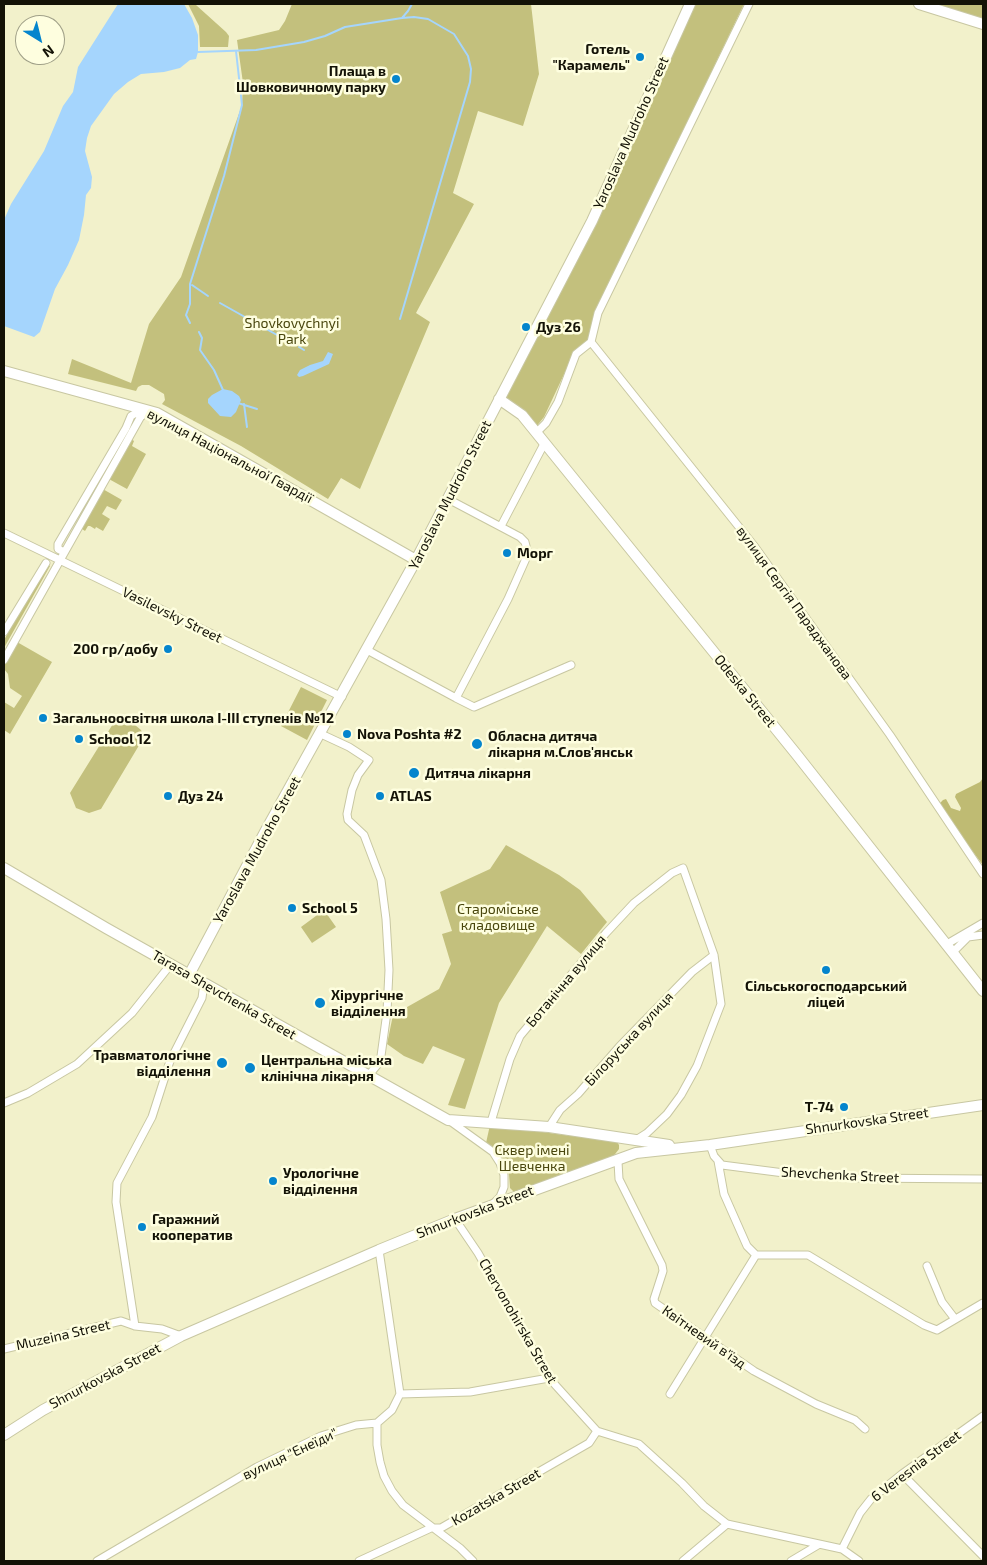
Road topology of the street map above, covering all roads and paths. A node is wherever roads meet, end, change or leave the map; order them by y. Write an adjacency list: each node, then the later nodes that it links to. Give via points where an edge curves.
1 (690, 4): 7 (street, Yaroslava Mudroho Street, via 592,220)
2 (748, 4): 5 (street, via 598,313)
3 (919, 4): 4 (street)
4 (983, 24)
5 (591, 342): 9 (street, via 576,354 558,402); 32 (street, вулиця Сергія Параджанова, via 755,547 890,735)
6 (4, 371): 8 (street, вулиця Національної Гвардії)
7 (499, 399): 9 (street, Odeska Street, via 522,415); 15 (street, Yaroslava Mudroho Street)
8 (142, 416): 11 (street, via 136,413 130,417); 12 (street); 22 (street, вулиця Національної Гвардії, via 158,413)
9 (536, 433): 10 (street, Odeska Street)
10 (544, 444): 17 (street); 35 (street, Odeska Street)
11 (106, 462): 12 (street); 13 (street)
12 (114, 466): 14 (street)
13 (87, 494): 14 (street); 16 (street)
14 (95, 498): 18 (street)
15 (448, 499): 17 (street); 22 (street, Yaroslava Mudroho Street)
16 (70, 524): 18 (street); 20 (street, via 57,547)
17 (502, 526): 29 (street, via 525,542 528,554)
18 (78, 529): 20 (street)
19 (4, 533): 21 (street, Vasilevsky Street)
20 (64, 552): 21 (street)
21 (60, 560): 26 (street); 28 (street, Vasilevsky Street)
22 (416, 560): 25 (street, Yaroslava Mudroho Street)
23 (46, 563): 24 (street)
24 (4, 632)
25 (368, 650): 28 (street, Yaroslava Mudroho Street); 29 (street)
26 (4, 660)
27 (572, 665): 29 (street, via 474,707)
28 (342, 697): 30 (street, Yaroslava Mudroho Street)
29 (456, 698)
30 (321, 734): 38 (street, Yaroslava Mudroho Street); 41 (street, via 369,760 358,775 347,814 348,820 364,836 381,880 389,970 381,1056)
31 (4, 868): 37 (street, Tarasa Shevchenka Street)
32 (983, 874)
33 (983, 923): 35 (street)
34 (983, 935): 35 (street, via 968,937)
35 (950, 948): 40 (street, Odeska Street)
36 (714, 955): 45 (street, Ботанічна вулиця, via 683,868 672,872 634,903 606,933 520,1036); 46 (street, Білоруська вулиця, via 692,972 619,1047 560,1110); 47 (street, via 721,1004 697,1066 668,1114)
37 (171, 964): 38 (street, Tarasa Shevchenka Street); 42 (street, via 132,1013 77,1064)
38 (189, 975): 39 (street, Tarasa Shevchenka Street)
39 (204, 983): 41 (street, Tarasa Shevchenka Street); 60 (street, via 202,998 170,1061 152,1117 117,1183 116,1202)
40 (983, 991)
41 (368, 1076): 44 (street, Tarasa Shevchenka Street)
42 (4, 1103)
43 (983, 1105): 48 (street, Shnurkovska Street)
44 (448, 1120): 45 (street, Tarasa Shevchenka Street); 53 (street, via 493,1152 500,1163 504,1188)
45 (491, 1122): 46 (street, Tarasa Shevchenka Street)
46 (549, 1127): 47 (street, Tarasa Shevchenka Street)
47 (634, 1141): 49 (street, Tarasa Shevchenka Street)
48 (710, 1145): 49 (street, Shnurkovska Street); 51 (street)
49 (685, 1147): 50 (street, Shnurkovska Street, via 636,1153)
50 (615, 1161): 53 (street, Shnurkovska Street); 62 (street, Квітневий в'їзд, via 618,1162 619,1179 662,1265 655,1303)
51 (718, 1162): 52 (street, Shevchenka Street, via 784,1173 858,1178); 56 (street, via 724,1194 747,1246)
52 (983, 1179)
53 (492, 1204): 54 (street, Shnurkovska Street)
54 (455, 1219): 55 (street, Shnurkovska Street); 64 (street, Chervonohirska Street)
55 (379, 1250): 61 (street, Shnurkovska Street); 65 (street)
56 (756, 1255): 59 (street, via 808,1255 937,1330); 62 (street)
57 (927, 1266): 59 (street, via 942,1302)
58 (983, 1303): 59 (street)
59 (955, 1318)
60 (135, 1326): 61 (street, Muzeina Street, via 162,1329); 63 (street, Muzeina Street, via 121,1321)
61 (181, 1336): 71 (street, Shnurkovska Street, via 43,1410)
62 (705, 1338): 66 (street); 69 (street, Квітневий в'їзд, via 754,1372 855,1420)
63 (4, 1349)
64 (549, 1378): 65 (street, via 470,1392); 70 (street, Chervonohirska Street)
65 (400, 1394): 68 (street, via 392,1410)
66 (670, 1394)
67 (983, 1416): 72 (street, 6 Veresnia Street)
68 (377, 1423): 74 (street, via 377,1445 384,1476 403,1505); 78 (street, вулиця "Енеїди", via 356,1425 321,1436 257,1467)
69 (865, 1429)
70 (597, 1431): 73 (street, via 639,1444); 74 (street, Kozatska Street, via 589,1443 441,1528)
71 (4, 1435)
72 (902, 1474): 76 (street, 6 Veresnia Street, via 882,1489 860,1513); 77 (street)
73 (727, 1524): 75 (street); 81 (street)
74 (432, 1528): 79 (street, Kozatska Street); 80 (street)
75 (818, 1545): 76 (street); 82 (street)
76 (842, 1549): 83 (street)
77 (983, 1556)
78 (97, 1561)
79 (359, 1561)
80 (473, 1561)
81 (683, 1561)
82 (791, 1561)
83 (858, 1561)

